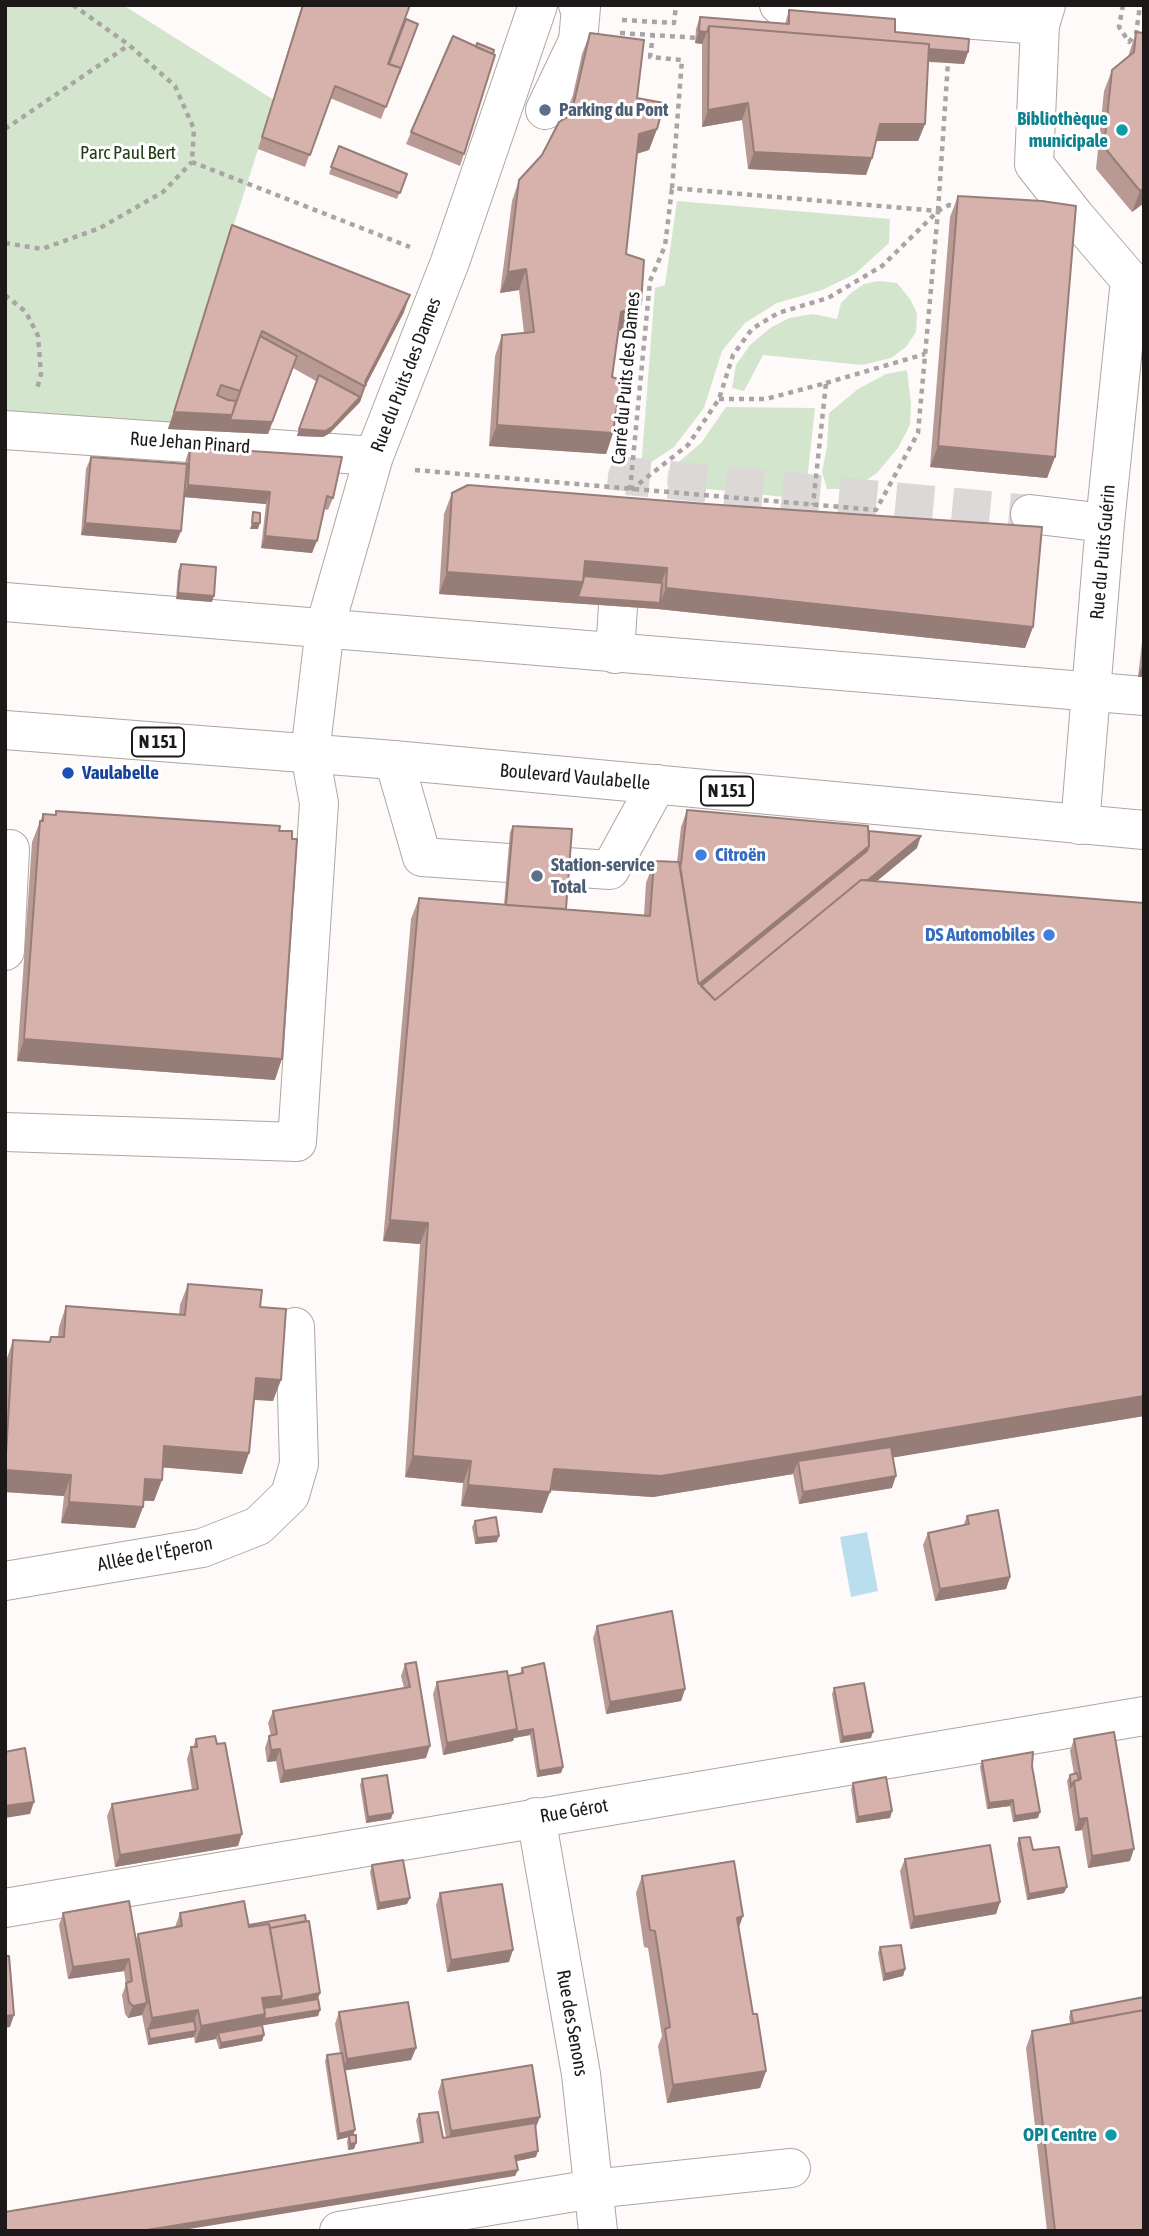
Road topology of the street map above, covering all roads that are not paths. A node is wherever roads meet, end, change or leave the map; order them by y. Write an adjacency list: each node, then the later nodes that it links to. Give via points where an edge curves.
1 (538, 5): 9 (street, Rue du Puits des Dames, via 450,262)
2 (779, 5): 3 (street)
3 (788, 6): 5 (street)
4 (593, 12): 6 (street, via 581,7 578,41)
5 (1043, 15): 7 (street, via 1034,164 1075,216)
6 (545, 110)
7 (1137, 281): 11 (street, Rue du Puits Guérin)
8 (5, 430): 9 (street, Rue Jehan Pinard)
9 (374, 456): 14 (street, Rue du Puits des Dames)
10 (1030, 514): 11 (street)
11 (1105, 523): 16 (street, Rue du Puits Guérin)
12 (5, 602): 14 (street)
13 (618, 606): 15 (street)
14 (325, 627): 15 (street); 19 (street, Rue du Puits des Dames)
15 (615, 653): 16 (street)
16 (1091, 692): 17 (street); 22 (street, Rue du Puits Guérin)
17 (1144, 696)
18 (5, 730): 19 (street, Boulevard Vaulabelle / N 151)
19 (310, 754): 20 (street, Boulevard Vaulabelle / N 151); 26 (street, Rue du Puits des Dames, via 319,803 297,1142)
20 (394, 760): 21 (street, Boulevard Vaulabelle / N 151); 21 (street, via 422,857 610,870)
21 (657, 784): 22 (street, Boulevard Vaulabelle / N 151)
22 (1080, 825): 23 (street, Boulevard Vaulabelle / N 151)
23 (1144, 830)
24 (10, 849): 25 (street)
25 (5, 951)
26 (5, 1132)
27 (295, 1327): 28 (street, Allée de l'Éperon, via 299,1464 290,1494 258,1526 202,1548)
28 (5, 1581)
29 (1144, 1716): 30 (street, Rue Gérot)
30 (536, 1817): 31 (street, Rue Gérot); 33 (street, Rue des Senons, via 581,2074)
31 (5, 1908)
32 (792, 2168): 33 (street)
33 (593, 2189): 34 (street); 35 (street, Rue des Senons)
34 (339, 2231)
35 (598, 2231)

